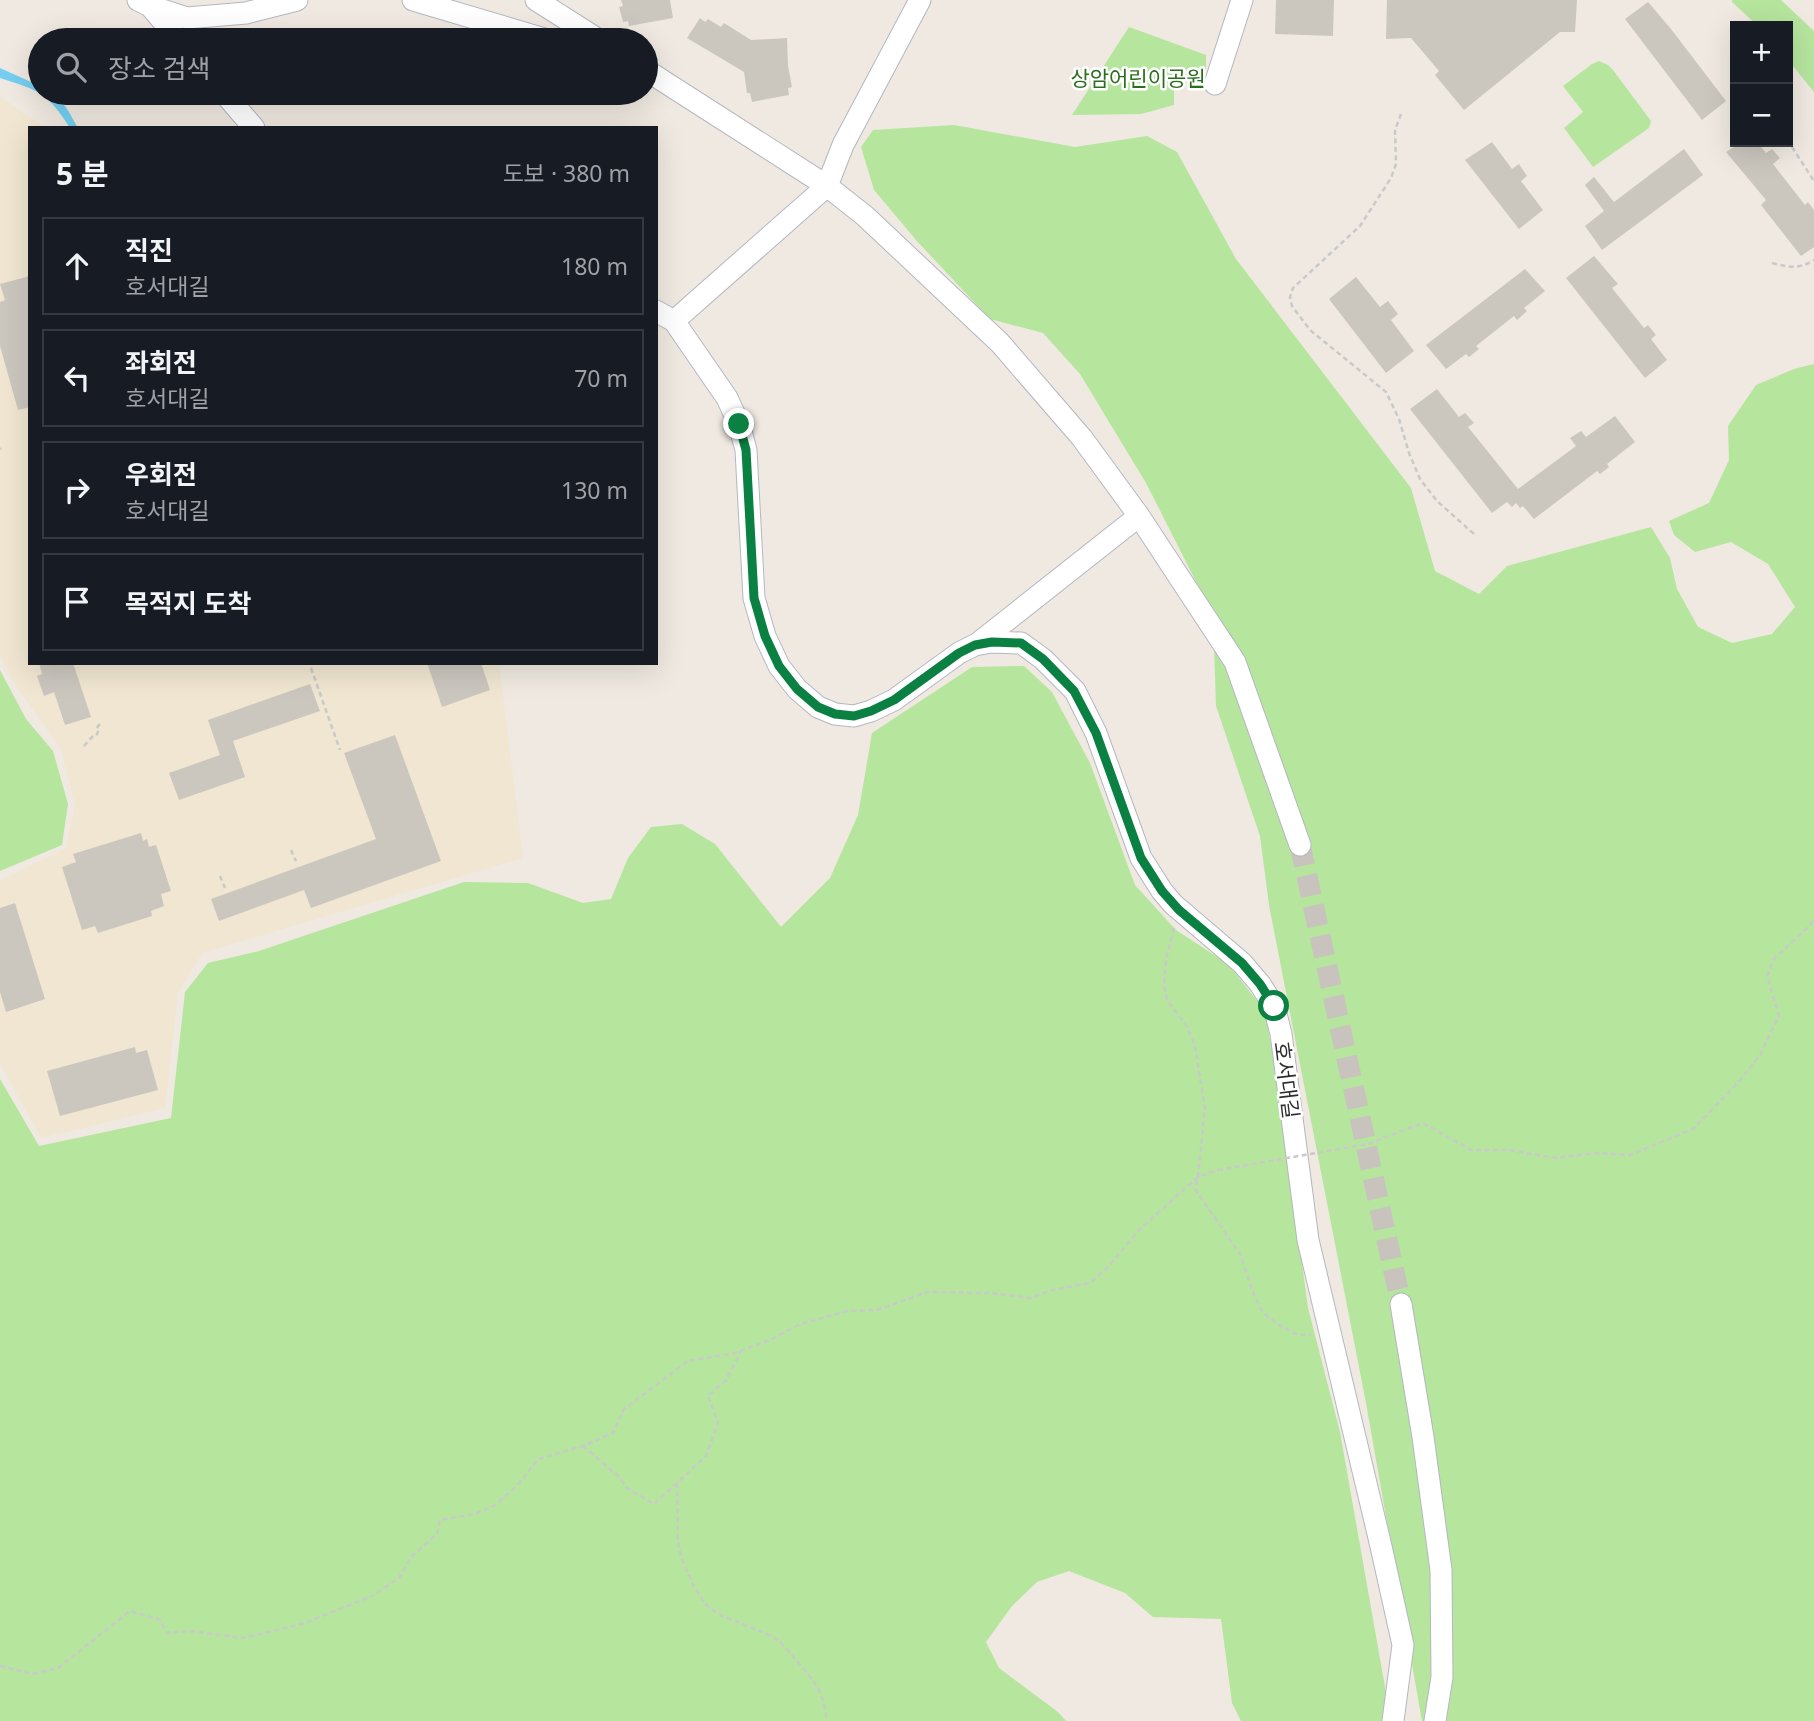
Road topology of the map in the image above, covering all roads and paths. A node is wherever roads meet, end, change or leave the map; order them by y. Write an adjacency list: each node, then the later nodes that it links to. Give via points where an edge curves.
1 (297, 0): 6 (street, via 246,13 187,18)
2 (413, 0): 8 (street)
3 (536, 0): 9 (street)
4 (920, 0): 17 (street, via 843,145)
5 (1241, 0): 11 (street)
6 (144, 3): 7 (street)
7 (168, 28)
8 (508, 28)
9 (580, 28)
10 (658, 78): 17 (street)
11 (1215, 84)
12 (234, 105): 14 (street)
13 (1401, 114): 22 (path, via 1391,178 1360,226 1293,288 1290,297 1310,330 1386,392 1420,479)
14 (252, 126)
15 (1793, 147): 16 (path)
16 (1814, 181)
17 (827, 186): 20 (street); 21 (street, via 1000,342 1083,438)
18 (1814, 260): 19 (path, via 1791,267)
19 (1772, 263)
20 (665, 316): 23 (street, 호서대길, via 727,398 739,424 746,450 754,598 779,666 797,689 818,707 854,716 894,700)
21 (1139, 516): 23 (street); 28 (street, via 1235,662)
22 (1474, 534)
23 (975, 645): 33 (street, 호서대길, via 1021,643 1074,691 1096,733 1141,858)
24 (311, 668): 27 (path)
25 (100, 724): 26 (path, via 96,736)
26 (84, 746)
27 (340, 750)
28 (1300, 845)
29 (291, 850): 30 (path)
30 (296, 861)
31 (220, 876): 32 (path)
32 (225, 888)
33 (1179, 910): 35 (path, via 1168,946 1164,986 1167,1000 1195,1046 1205,1108); 37 (street, 호서대길, via 1242,963 1274,1006 1308,1240)
34 (1814, 920): 35 (path, bridge, via 1773,960 1767,976 1779,1015 1760,1055 1693,1129 1630,1156 1597,1153 1555,1158 1509,1150 1471,1150 1423,1123 1368,1144)
35 (1198, 1177): 37 (path, via 1195,1189 1240,1254 1264,1313 1298,1335); 38 (path, via 1140,1228 1090,1283 1031,1298 927,1293 877,1310 847,1311 798,1325)
36 (1401, 1304): 44 (street, via 1441,1570 1442,1677)
37 (1331, 1340): 43 (street, 호서대길, via 1403,1645)
38 (741, 1351): 39 (path, via 688,1361 624,1409 613,1433); 40 (path, via 726,1380 708,1396 718,1423 706,1456)
39 (583, 1446): 40 (path, via 627,1488 654,1504); 41 (path, via 538,1459 495,1505 440,1520 437,1534 412,1556 399,1578 372,1596 305,1623 244,1638 167,1633 160,1619 130,1611 58,1668 33,1674)
40 (677, 1483): 42 (path, via 678,1542 694,1587 720,1615 765,1633 786,1648 819,1690)
41 (0, 1667)
42 (827, 1721)
43 (1393, 1721)
44 (1435, 1721)

